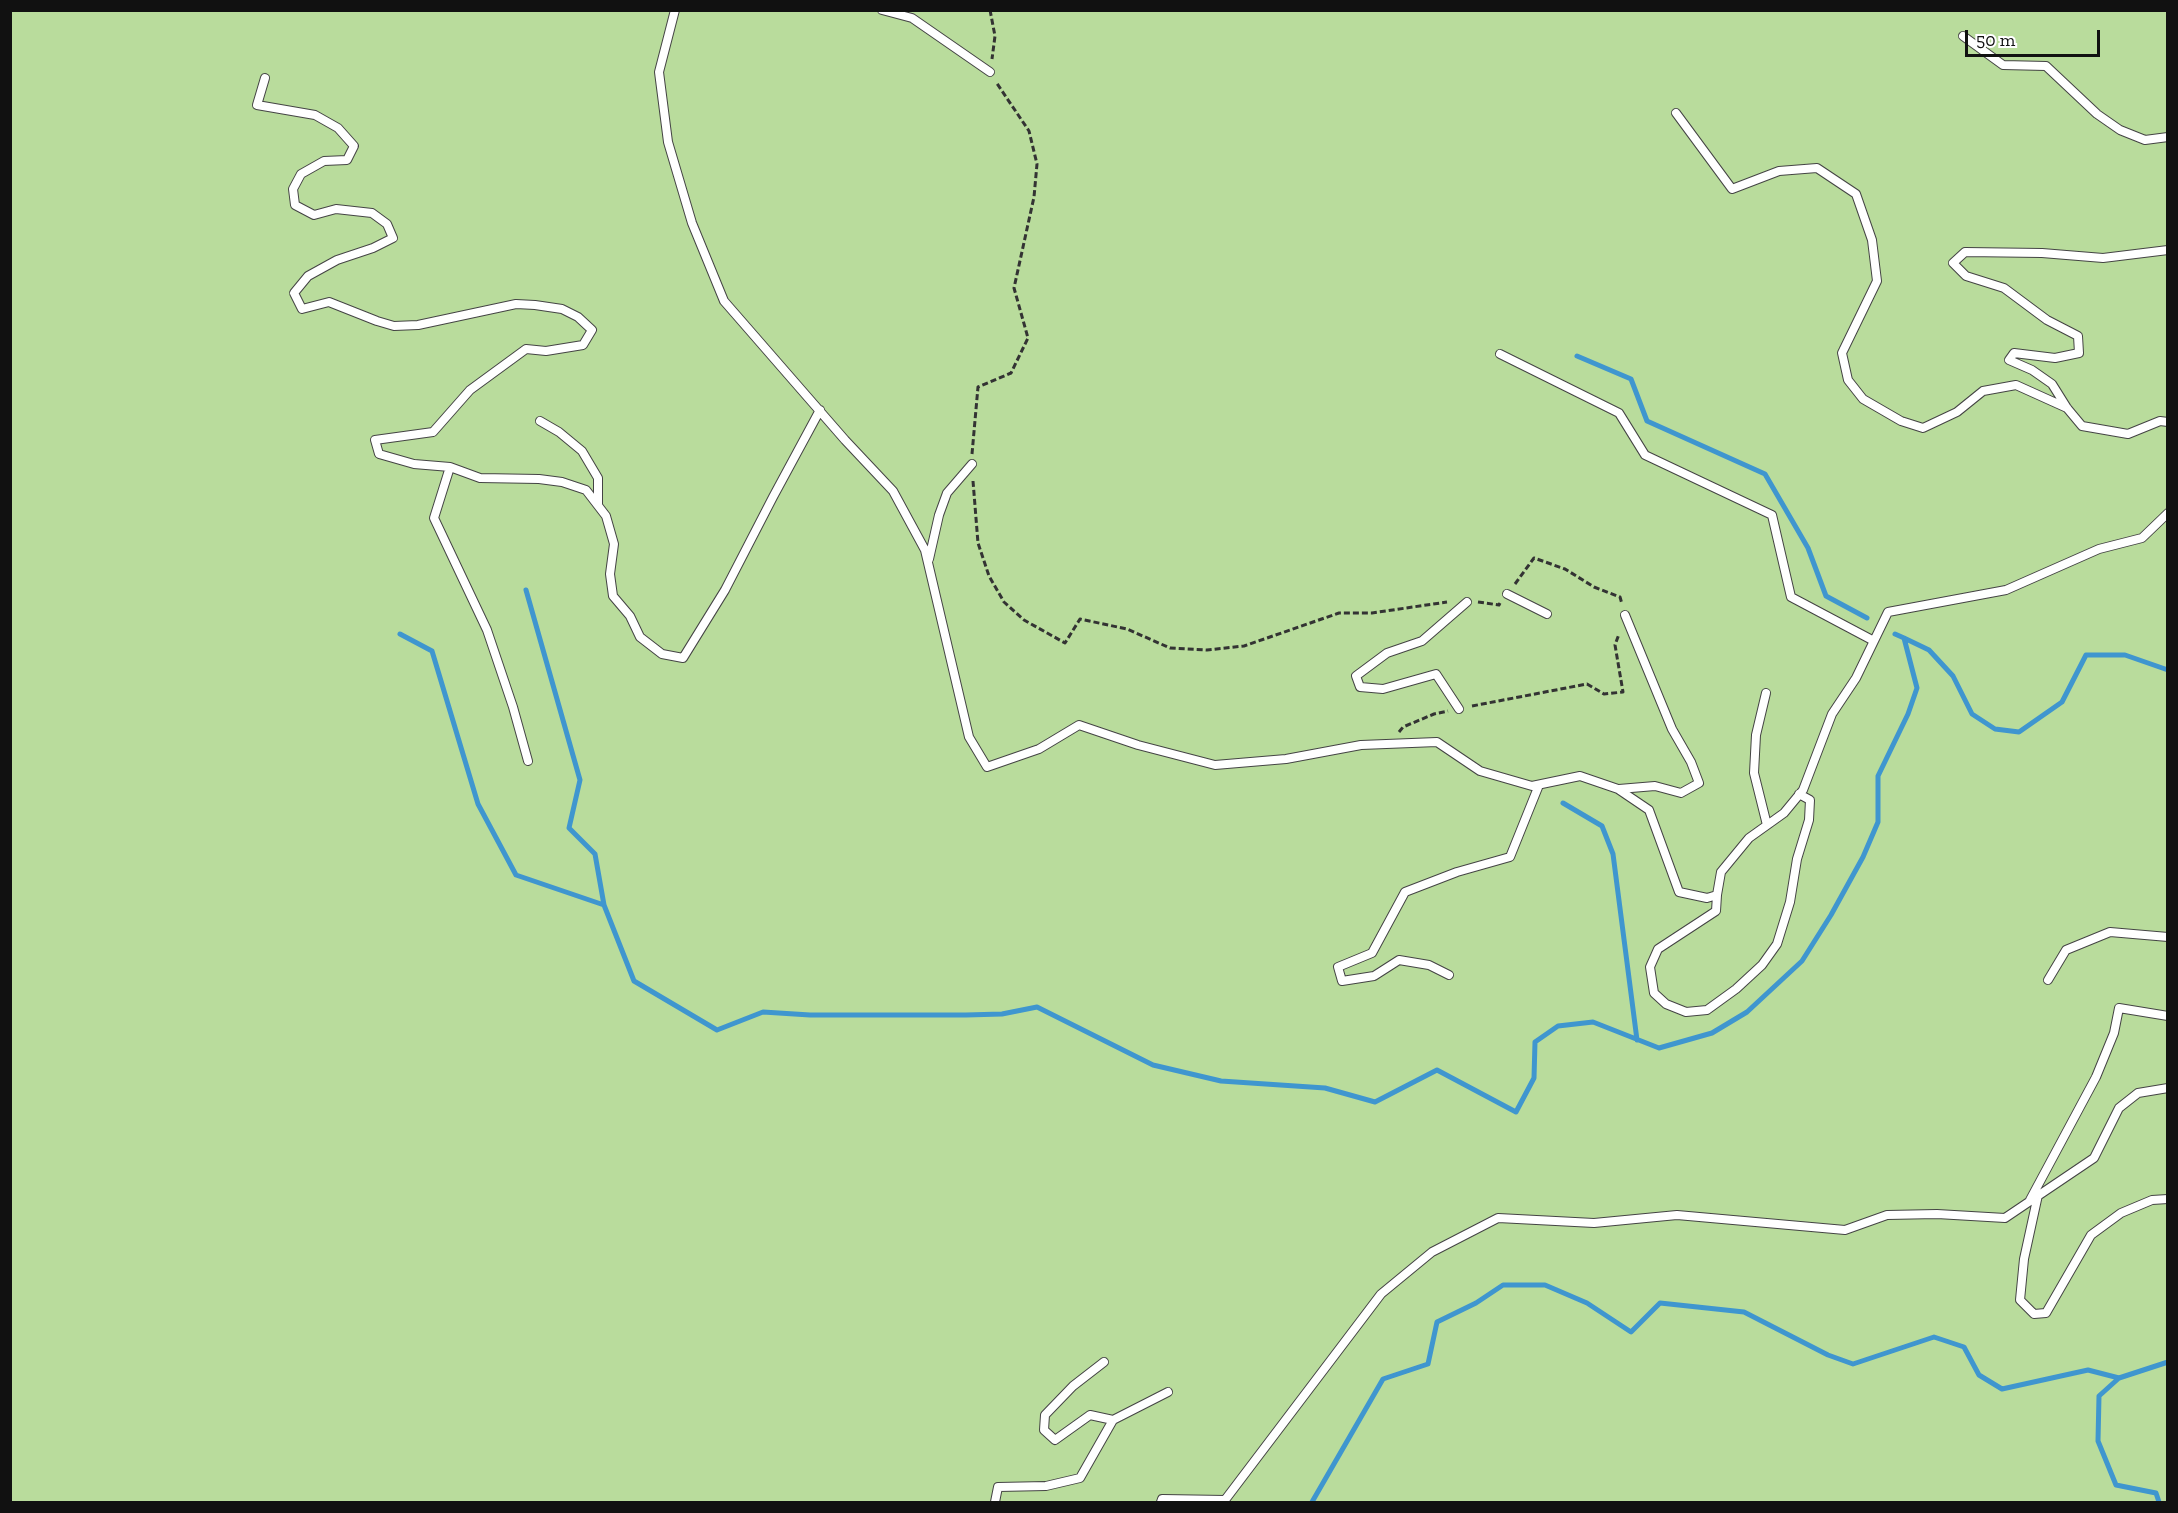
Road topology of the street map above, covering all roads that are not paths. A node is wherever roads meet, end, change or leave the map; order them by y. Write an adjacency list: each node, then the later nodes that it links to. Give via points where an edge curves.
1 (675, 10): 11 (lane, via 659,72 668,142 692,223 724,301)
2 (882, 10): 4 (lane, via 912,18)
3 (1963, 36): 7 (lane, via 2003,65 2046,66 2120,130 2145,140)
4 (990, 72)
5 (265, 78): 15 (lane, via 257,105 315,115 338,128 354,146 346,160 324,161 301,174 293,189 295,205 314,215 336,209 372,213 387,224 393,238 308,276 294,293 302,309 329,302 394,326 418,325 516,304 536,305 562,309 592,330 583,345 546,351 526,349 470,390 433,432 375,440 380,454 414,464)
6 (1676, 113): 10 (lane, via 1732,189 1779,171 1817,168 1856,194 1872,240 1877,281 1842,353 1848,380 1863,399 1901,421 1923,428 1957,412 1983,391 2016,385)
7 (2168, 137)
8 (2168, 250): 10 (lane, via 2103,258 1965,252 1953,263 1966,276 2004,288 2047,320 2078,336 2079,353 2055,358 2014,353 2008,360 2052,384)
9 (1500, 354): 23 (lane, via 1619,413 1645,455 1772,515 1791,597)
10 (2067, 408): 13 (lane, via 2082,426 2128,434 2160,421)
11 (820, 410): 16 (lane, via 725,590 683,658 662,654 640,637 630,616 613,596 610,574 614,544 606,516); 18 (lane, via 893,491)
12 (540, 421): 16 (lane, via 582,451 597,478)
13 (2168, 422)
14 (972, 464): 18 (lane, via 947,493)
15 (450, 467): 16 (lane, via 480,478 562,482 586,490); 26 (lane, via 434,518 487,630)
16 (598, 505)
17 (2168, 513): 23 (lane, via 2142,538 2099,549 2006,590 1888,612)
18 (928, 562): 27 (lane, via 969,737 987,767 1039,749 1078,725 1215,765 1286,759 1361,745 1437,742 1480,771)
19 (1507, 594): 21 (lane)
20 (1467, 602): 25 (lane, via 1422,641 1387,653 1356,676 1360,687 1383,689 1436,674)
21 (1547, 614)
22 (1625, 615): 28 (lane, via 1672,729 1700,783 1681,794 1654,786)
23 (1874, 640): 29 (lane, via 1856,678 1832,714)
24 (1766, 693): 30 (lane, via 1756,735 1754,773)
25 (1459, 709)
26 (528, 762)
27 (1539, 785): 28 (lane, via 1580,776); 33 (lane, via 1510,857 1405,892 1372,953 1338,967 1342,981 1374,976 1399,960 1430,965)
28 (1618, 789): 31 (lane, via 1649,810 1679,892 1707,898)
29 (1799, 794): 30 (lane, via 1784,813); 31 (lane, via 1810,800 1809,820 1777,944 1762,965 1736,989 1707,1010 1686,1012 1666,1004 1654,993 1650,967 1658,949 1716,911)
30 (1767, 825): 31 (lane, via 1749,838 1721,872)
31 (1717, 895)
32 (2168, 937): 34 (lane, via 2110,932 2066,950)
33 (1449, 975)
34 (2048, 980)
35 (2168, 1016): 39 (lane, via 2119,1008 2114,1033 2096,1077)
36 (2168, 1088): 37 (lane, via 2138,1093 2119,1108 2094,1158)
37 (2038, 1195): 38 (lane, via 2020,1300 2034,1314 2046,1313 2091,1235 2121,1213 2152,1200); 39 (lane)
38 (2168, 1199)
39 (2029, 1201): 44 (lane, via 2005,1218 1887,1215 1845,1230 1677,1215 1594,1223 1498,1218 1432,1251 1381,1294 1225,1500 1162,1499)
40 (1104, 1362): 42 (lane, via 1045,1415 1044,1430 1055,1440 1090,1415)
41 (1168, 1392): 42 (lane)
42 (1113, 1420): 43 (lane, via 1080,1478 1046,1486 998,1487)
43 (995, 1503)
44 (1161, 1503)

